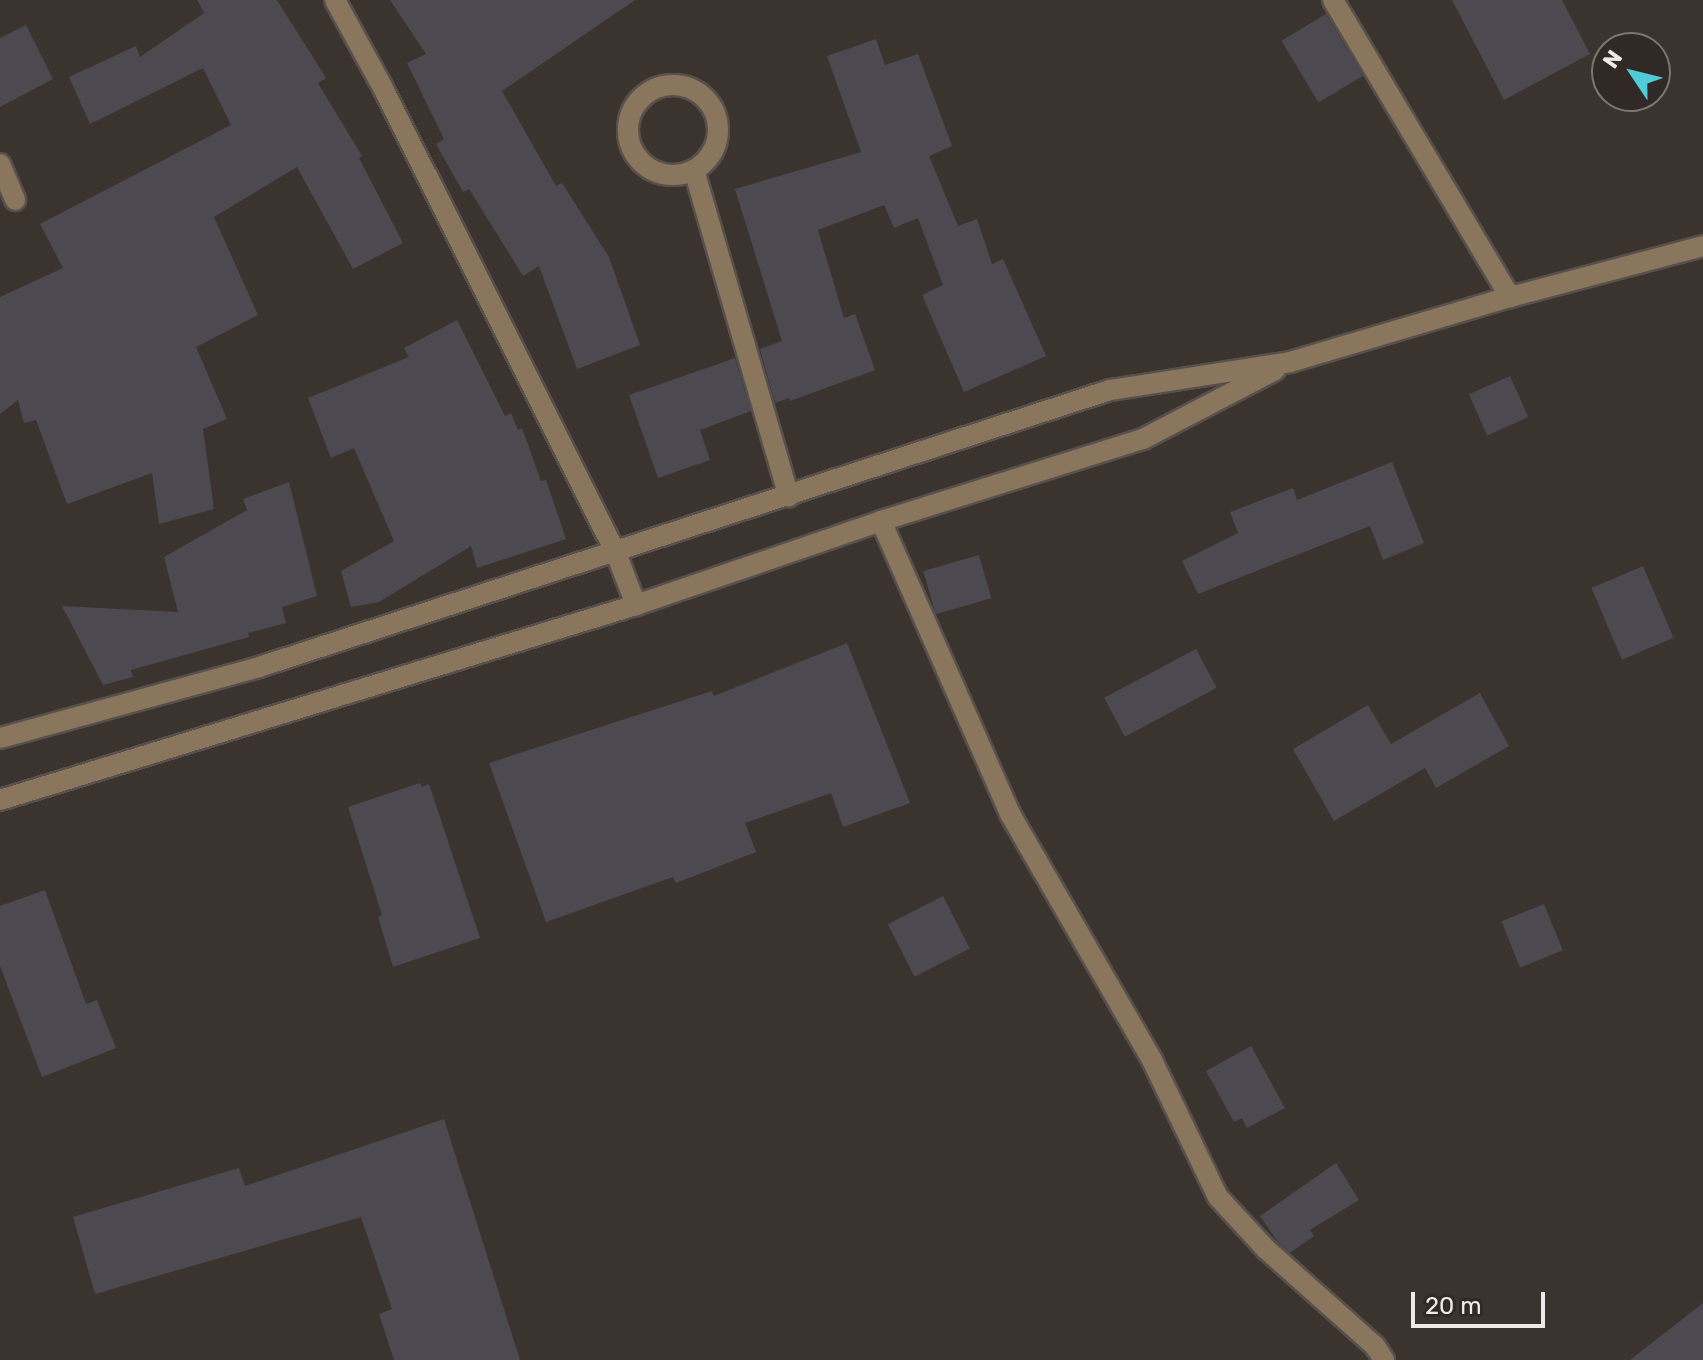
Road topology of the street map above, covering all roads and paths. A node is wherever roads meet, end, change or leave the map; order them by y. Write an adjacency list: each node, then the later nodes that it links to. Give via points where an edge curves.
1 (335, 0): 11 (street)
2 (1333, 0): 7 (street)
3 (0, 164): 5 (street)
4 (694, 170): 4 (street, via 716,145 711,105 693,88 677,84 646,93 633,109 630,146 640,162 657,173 676,176); 9 (street)
5 (15, 200)
6 (1703, 246): 7 (street)
7 (1510, 297): 8 (street)
8 (1290, 362): 9 (street, via 1110,390); 10 (street, via 1143,439)
9 (789, 496): 11 (street)
10 (881, 521): 12 (street); 15 (street, via 1010,814 1152,1060 1218,1197)
11 (616, 553): 12 (street); 13 (street, via 259,667)
12 (636, 605): 14 (street)
13 (0, 738)
14 (0, 800)
15 (1384, 1360)

